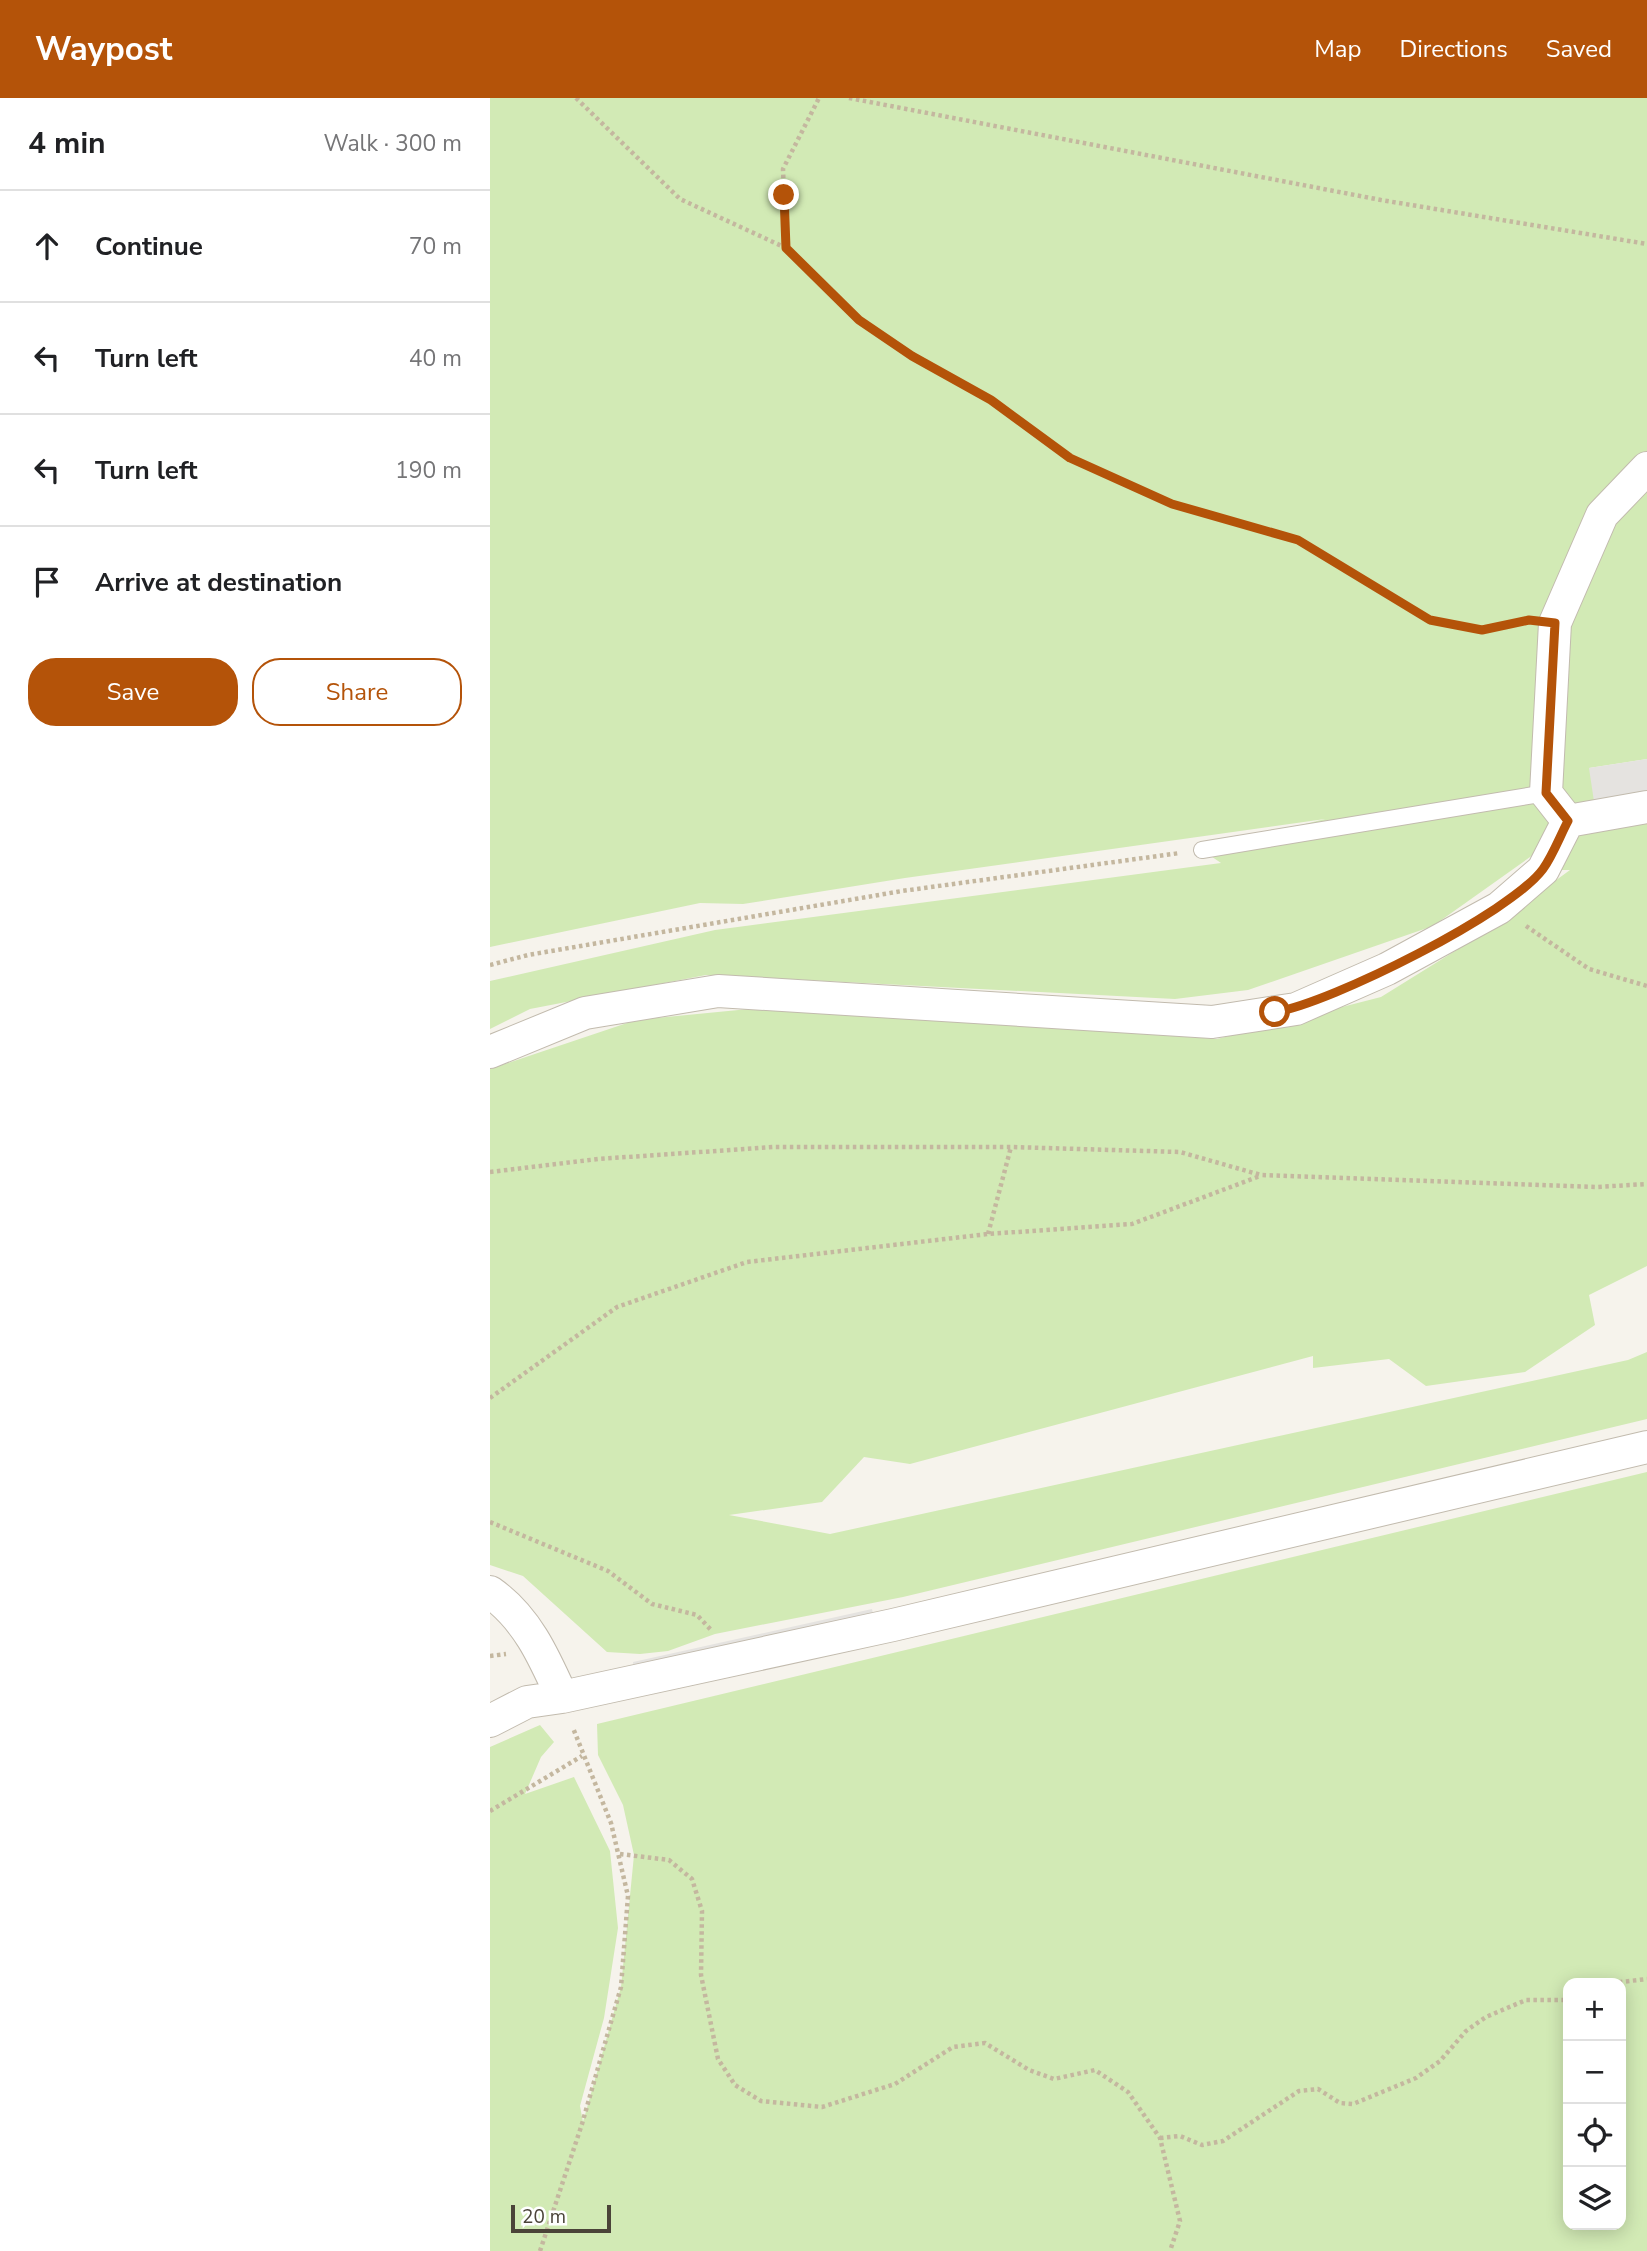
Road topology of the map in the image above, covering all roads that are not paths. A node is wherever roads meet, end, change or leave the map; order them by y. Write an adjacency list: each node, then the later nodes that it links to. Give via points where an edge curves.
1 (1647, 468): 2 (street, via 1602,515 1555,623)
2 (1546, 793): 4 (street); 5 (lane)
3 (1647, 807): 4 (street)
4 (1568, 821): 6 (street, via 1543,870 1499,908 1387,969 1296,1009 1212,1022 718,991 584,1013)
5 (1202, 850)
6 (490, 1052)
7 (1647, 1447): 9 (street)
8 (490, 1592): 9 (street, via 509,1606 542,1651)
9 (562, 1698): 10 (street, via 527,1702)
10 (490, 1721)

